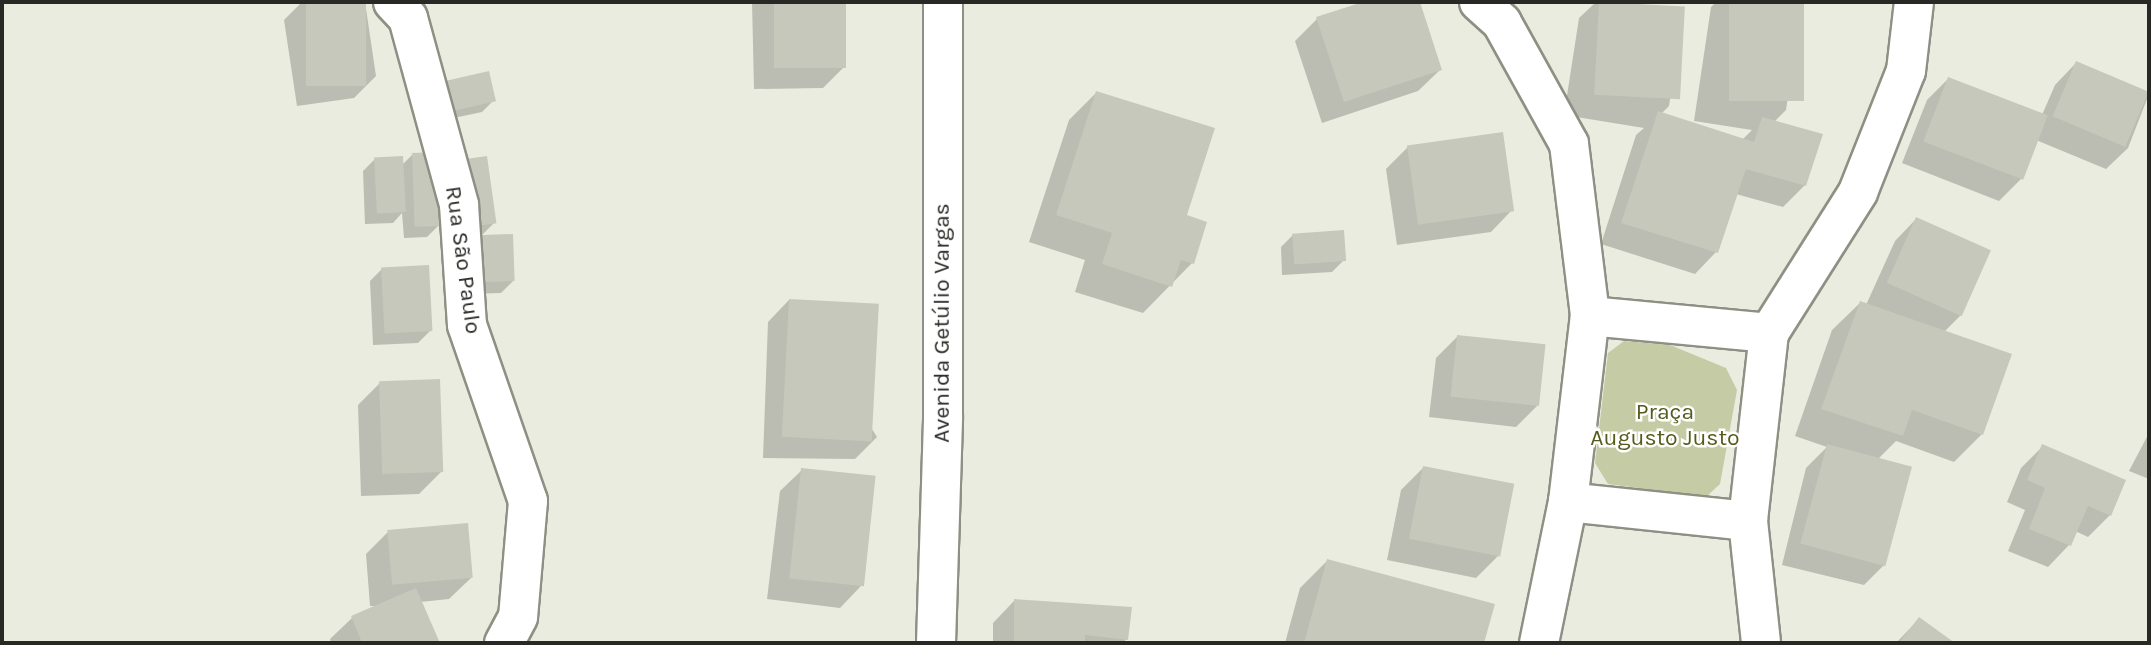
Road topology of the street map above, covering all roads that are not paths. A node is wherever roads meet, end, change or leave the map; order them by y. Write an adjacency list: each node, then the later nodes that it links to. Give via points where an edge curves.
1 (393, 2): 9 (street, Rua São Paulo, via 408,18 459,205 467,325 528,501 518,617)
2 (943, 2): 10 (street, Avenida Getúlio Vargas, via 943,416)
3 (1479, 2): 5 (street, via 1502,23 1569,144)
4 (1914, 2): 6 (street, via 1906,71 1858,192)
5 (1590, 316): 6 (street); 7 (street)
6 (1769, 333): 8 (street)
7 (1568, 502): 8 (street); 11 (street)
8 (1748, 521): 12 (street)
9 (504, 643)
10 (936, 643)
11 (1539, 643)
12 (1761, 643)

